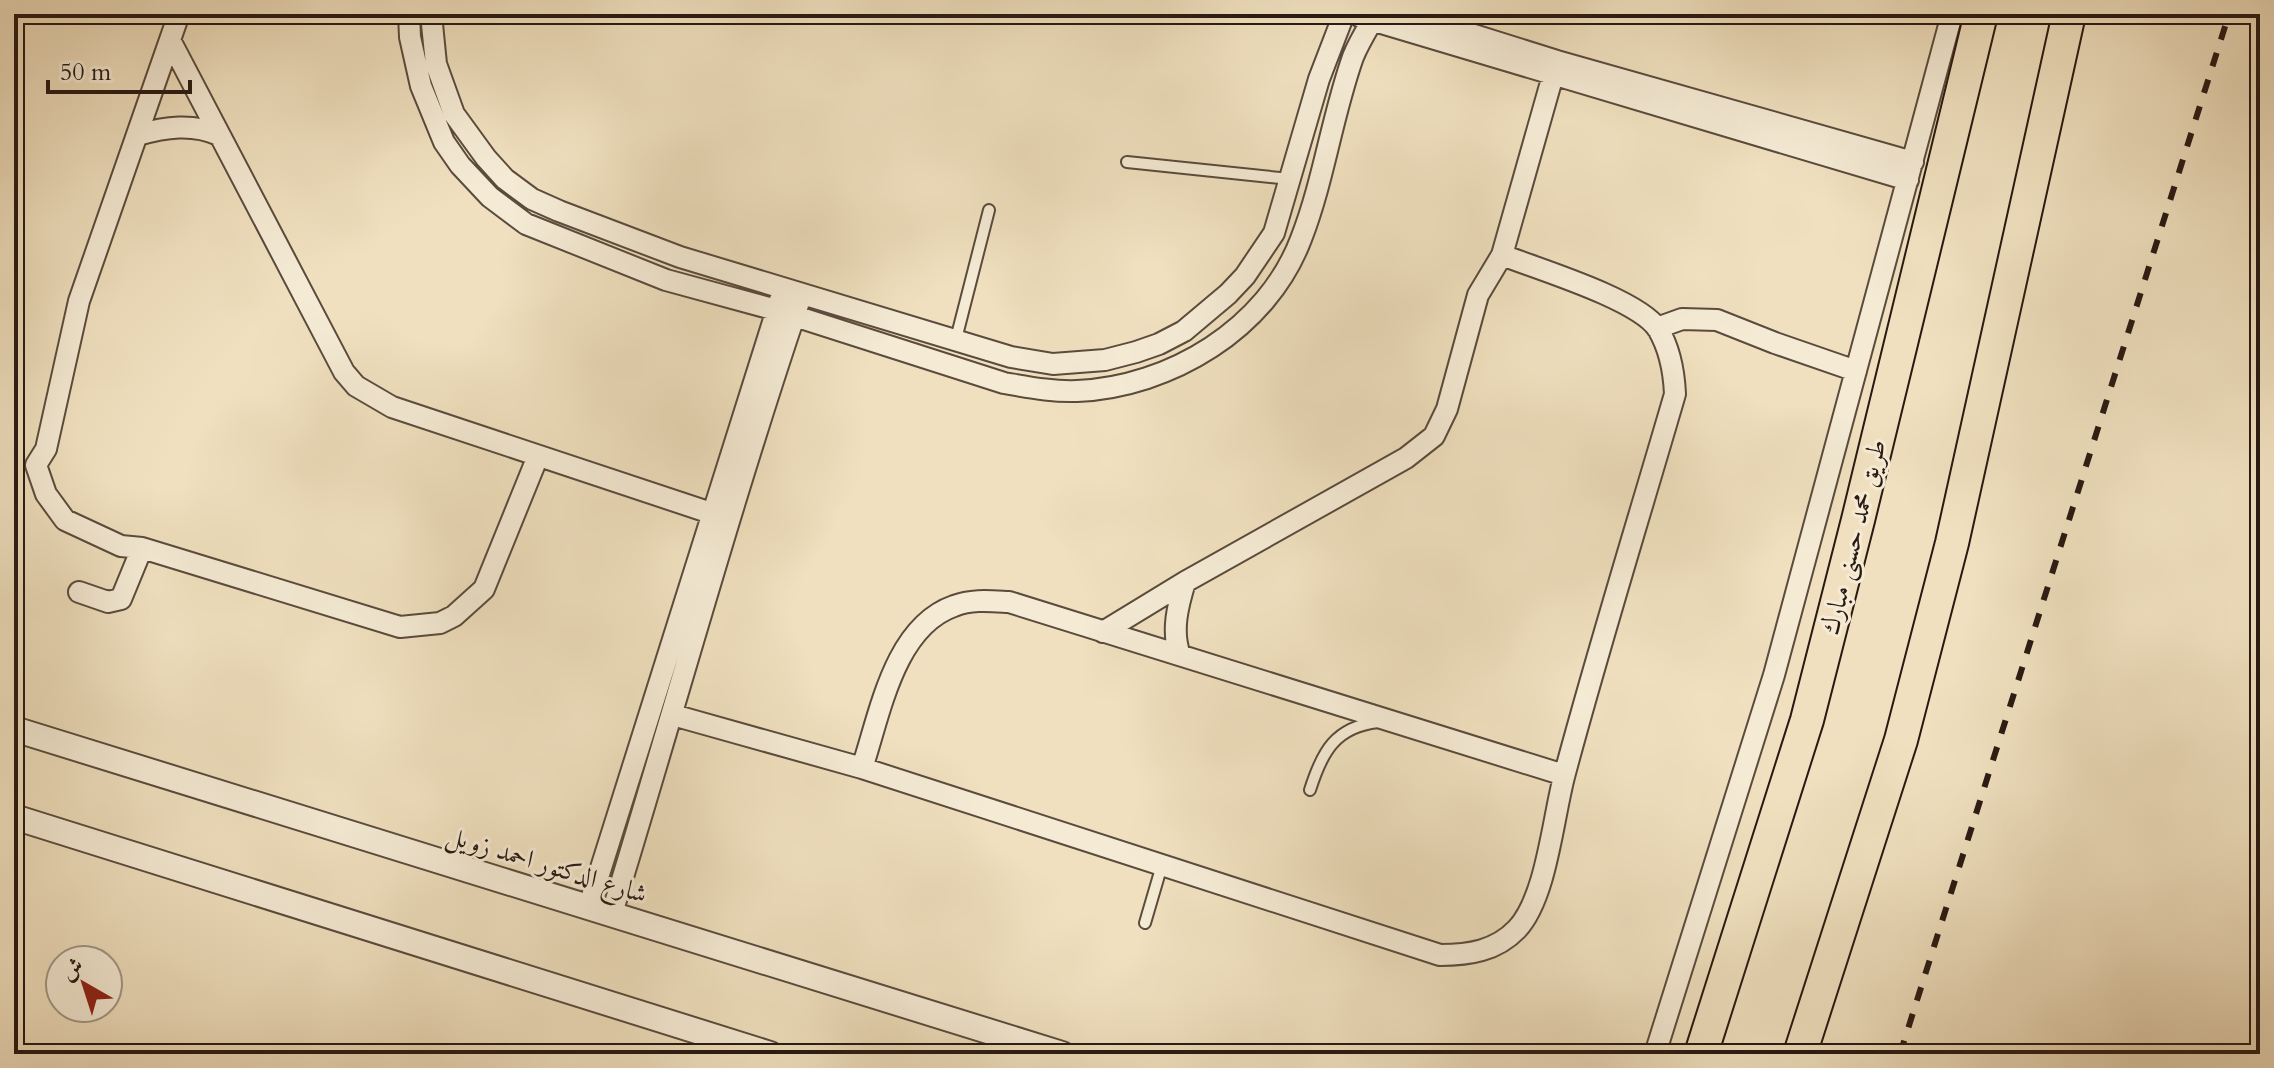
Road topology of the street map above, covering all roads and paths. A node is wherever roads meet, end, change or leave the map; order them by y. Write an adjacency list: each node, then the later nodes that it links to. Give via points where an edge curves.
1 (179, 14): 10 (street)
2 (409, 14): 20 (street, via 410,37 432,117 460,165 490,197 526,224 653,275)
3 (431, 14): 19 (street, via 436,64 454,114 505,179 559,211 680,257)
4 (1344, 14): 16 (street)
5 (1407, 14): 11 (street)
6 (1952, 14): 15 (street)
7 (1981, 14): 44 (highway, طريق محمد حسنى مبارك, via 1807,720)
8 (2069, 14): 45 (highway, via 1925,649)
9 (1367, 16): 11 (street); 20 (street, via 1301,240 1281,280 1253,314 1181,365 1112,387 1040,389 1004,383)
10 (171, 42): 12 (street); 13 (street)
11 (1555, 68): 15 (street); 18 (street)
12 (138, 135): 13 (street, via 190,127); 26 (street, via 79,301 46,449 36,465 46,494 65,520 121,546)
13 (219, 135): 24 (street, via 356,386 392,407)
14 (1127, 162): 16 (lane)
15 (1910, 171): 23 (street)
16 (1290, 179): 22 (street, via 1274,233 1245,276 1184,331 1159,344 1105,360 1053,364)
17 (989, 210): 22 (lane)
18 (1502, 255): 21 (street, via 1622,302); 27 (street, via 1478,295 1447,409 1434,436 1406,458)
19 (793, 291): 20 (street); 22 (street)
20 (785, 312): 25 (street)
21 (1657, 328): 23 (street, via 1682,319 1717,320); 35 (street, via 1670,356 1675,394)
22 (956, 339)
23 (1856, 371): 43 (street, via 1774,675)
24 (538, 456): 25 (street); 26 (street, via 484,589 440,623 400,627)
25 (720, 516): 31 (street); 39 (street)
26 (142, 548): 28 (street, via 121,599 108,602)
27 (1185, 582): 29 (street); 30 (street, via 1176,628)
28 (79, 592)
29 (1103, 632): 30 (street); 34 (street, via 1009,602 981,600 953,606 928,620 909,640 896,666)
30 (1180, 655): 32 (street)
31 (673, 715): 34 (street); 39 (street)
32 (1388, 721): 35 (street); 36 (lane, via 1368,723 1332,743 1319,760)
33 (14, 729): 39 (street, شارع الدكتور احمد زويل)
34 (862, 768): 38 (street)
35 (1564, 775): 38 (street, via 1534,905 1518,928 1495,946 1468,955 1440,955)
36 (1310, 790)
37 (14, 817): 42 (street)
38 (1162, 865): 40 (lane)
39 (600, 910): 41 (street, شارع الدكتور احمد زويل)
40 (1145, 923)
41 (1056, 1053)
42 (770, 1054)
43 (1655, 1054)
44 (1701, 1054)
45 (1800, 1054)

